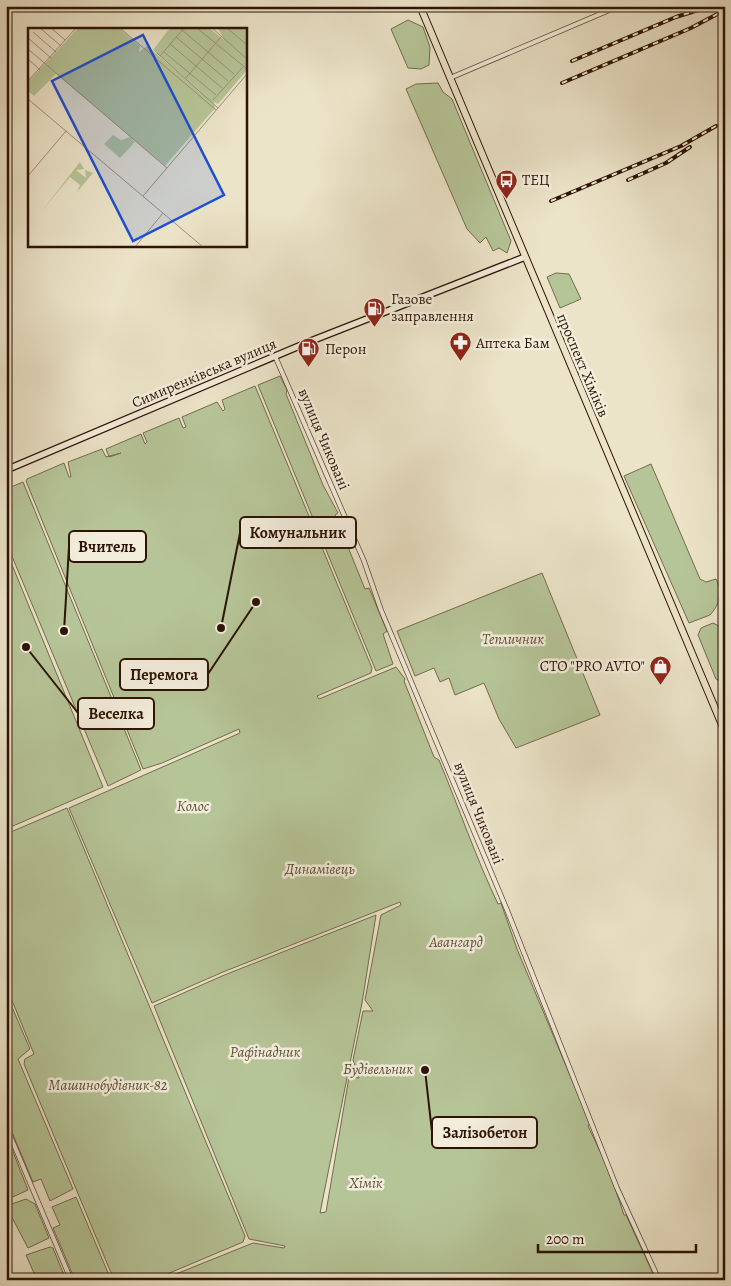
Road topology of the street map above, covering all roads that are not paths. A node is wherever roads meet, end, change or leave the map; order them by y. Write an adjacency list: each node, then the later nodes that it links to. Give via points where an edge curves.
1 (420, 6): 3 (main road, проспект Хіміків)
2 (619, 6): 3 (street)
3 (450, 78): 4 (main road, проспект Хіміків)
4 (525, 257): 5 (main road, Симиренківська вулиця); 7 (main road, проспект Хіміків)
5 (276, 356): 6 (main road, Симиренківська вулиця); 10 (street, вулиця Чиковані, via 364,561 381,610 507,910 617,1188)
6 (6, 470)
7 (725, 732)
8 (6, 1126): 9 (street)
9 (71, 1280)
10 (659, 1280)

